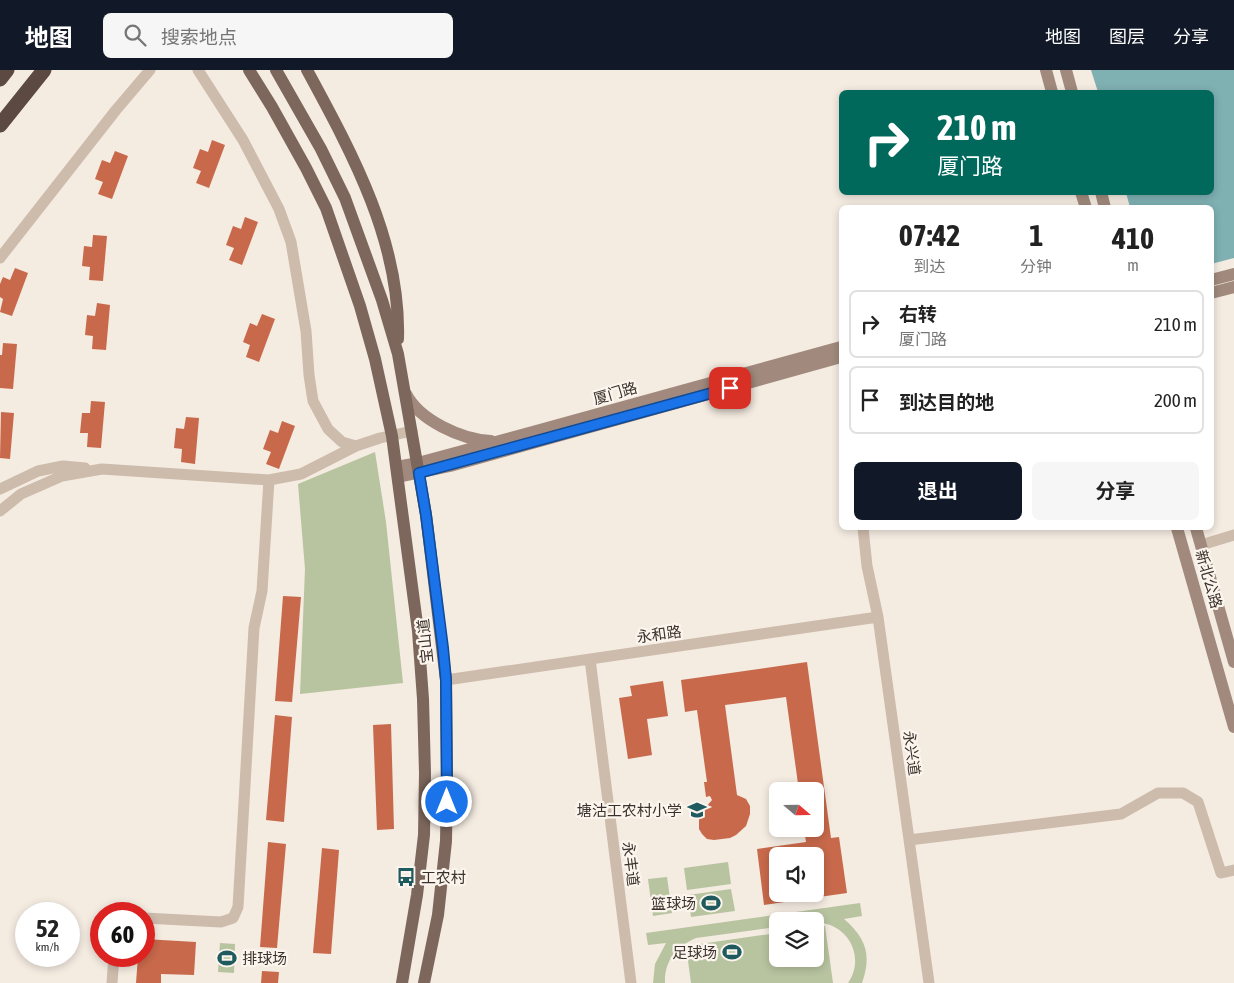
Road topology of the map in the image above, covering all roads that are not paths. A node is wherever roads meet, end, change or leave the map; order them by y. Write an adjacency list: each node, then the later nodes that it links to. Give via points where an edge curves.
1 (7, 70): 10 (highway)
2 (44, 70): 13 (highway)
3 (150, 70): 14 (street)
4 (198, 70): 26 (street, via 243,140 279,209 291,242 306,331 313,401 328,429 342,442)
5 (249, 70): 24 (main road, 宝山道, via 326,208 376,359)
6 (276, 70): 20 (main road, 宝山道, via 345,198)
7 (307, 70): 20 (main road, via 356,164 388,250 395,282)
8 (1046, 70): 11 (street)
9 (1066, 70): 12 (street)
10 (0, 79)
11 (1051, 90)
12 (1071, 90)
13 (0, 125)
14 (0, 258)
15 (1234, 274): 16 (street)
16 (1214, 279)
17 (1234, 287): 18 (street)
18 (1214, 292)
19 (839, 348): 25 (street, 厦门路)
20 (398, 354): 22 (main road, 宝山道)
21 (839, 358): 27 (street, 厦门路)
22 (406, 394): 23 (main road, 宝山道); 25 (street, via 416,410 449,429 478,440)
23 (412, 431): 24 (street); 27 (main road, 宝山道)
24 (392, 436): 26 (street); 29 (main road, 宝山道)
25 (501, 441): 27 (street, 厦门路)
26 (356, 446): 30 (street, via 301,474)
27 (418, 468): 29 (street, 厦门路); 41 (main road, 宝山道)
28 (102, 469): 30 (street); 31 (street, via 62,466 38,472); 32 (street, via 62,476 21,494)
29 (398, 472): 48 (main road, 宝山道, via 418,631 425,773 424,835)
30 (269, 480): 45 (street, via 262,591 254,628 238,907 233,918 221,922)
31 (0, 489)
32 (0, 511)
33 (863, 530): 38 (street, 永兴道)
34 (1178, 530): 42 (street, 新北公路)
35 (1197, 530): 37 (street, 新北公路)
36 (1234, 535): 37 (street)
37 (1201, 545): 40 (street, 新北公路)
38 (878, 617): 39 (street, 永和路); 43 (street, 永兴道)
39 (590, 659): 41 (street, 永和路); 50 (street, 永丰道)
40 (1234, 662)
41 (446, 680): 49 (main road, 宝山道, via 446,841 438,915)
42 (1234, 727)
43 (909, 840): 44 (street, via 1121,814 1158,793 1183,793 1198,802 1221,873); 51 (street, 永兴道)
44 (1234, 870)
45 (155, 919)
46 (113, 967): 47 (street)
47 (112, 983)
48 (402, 983)
49 (424, 983)
50 (631, 983)
51 (929, 983)

